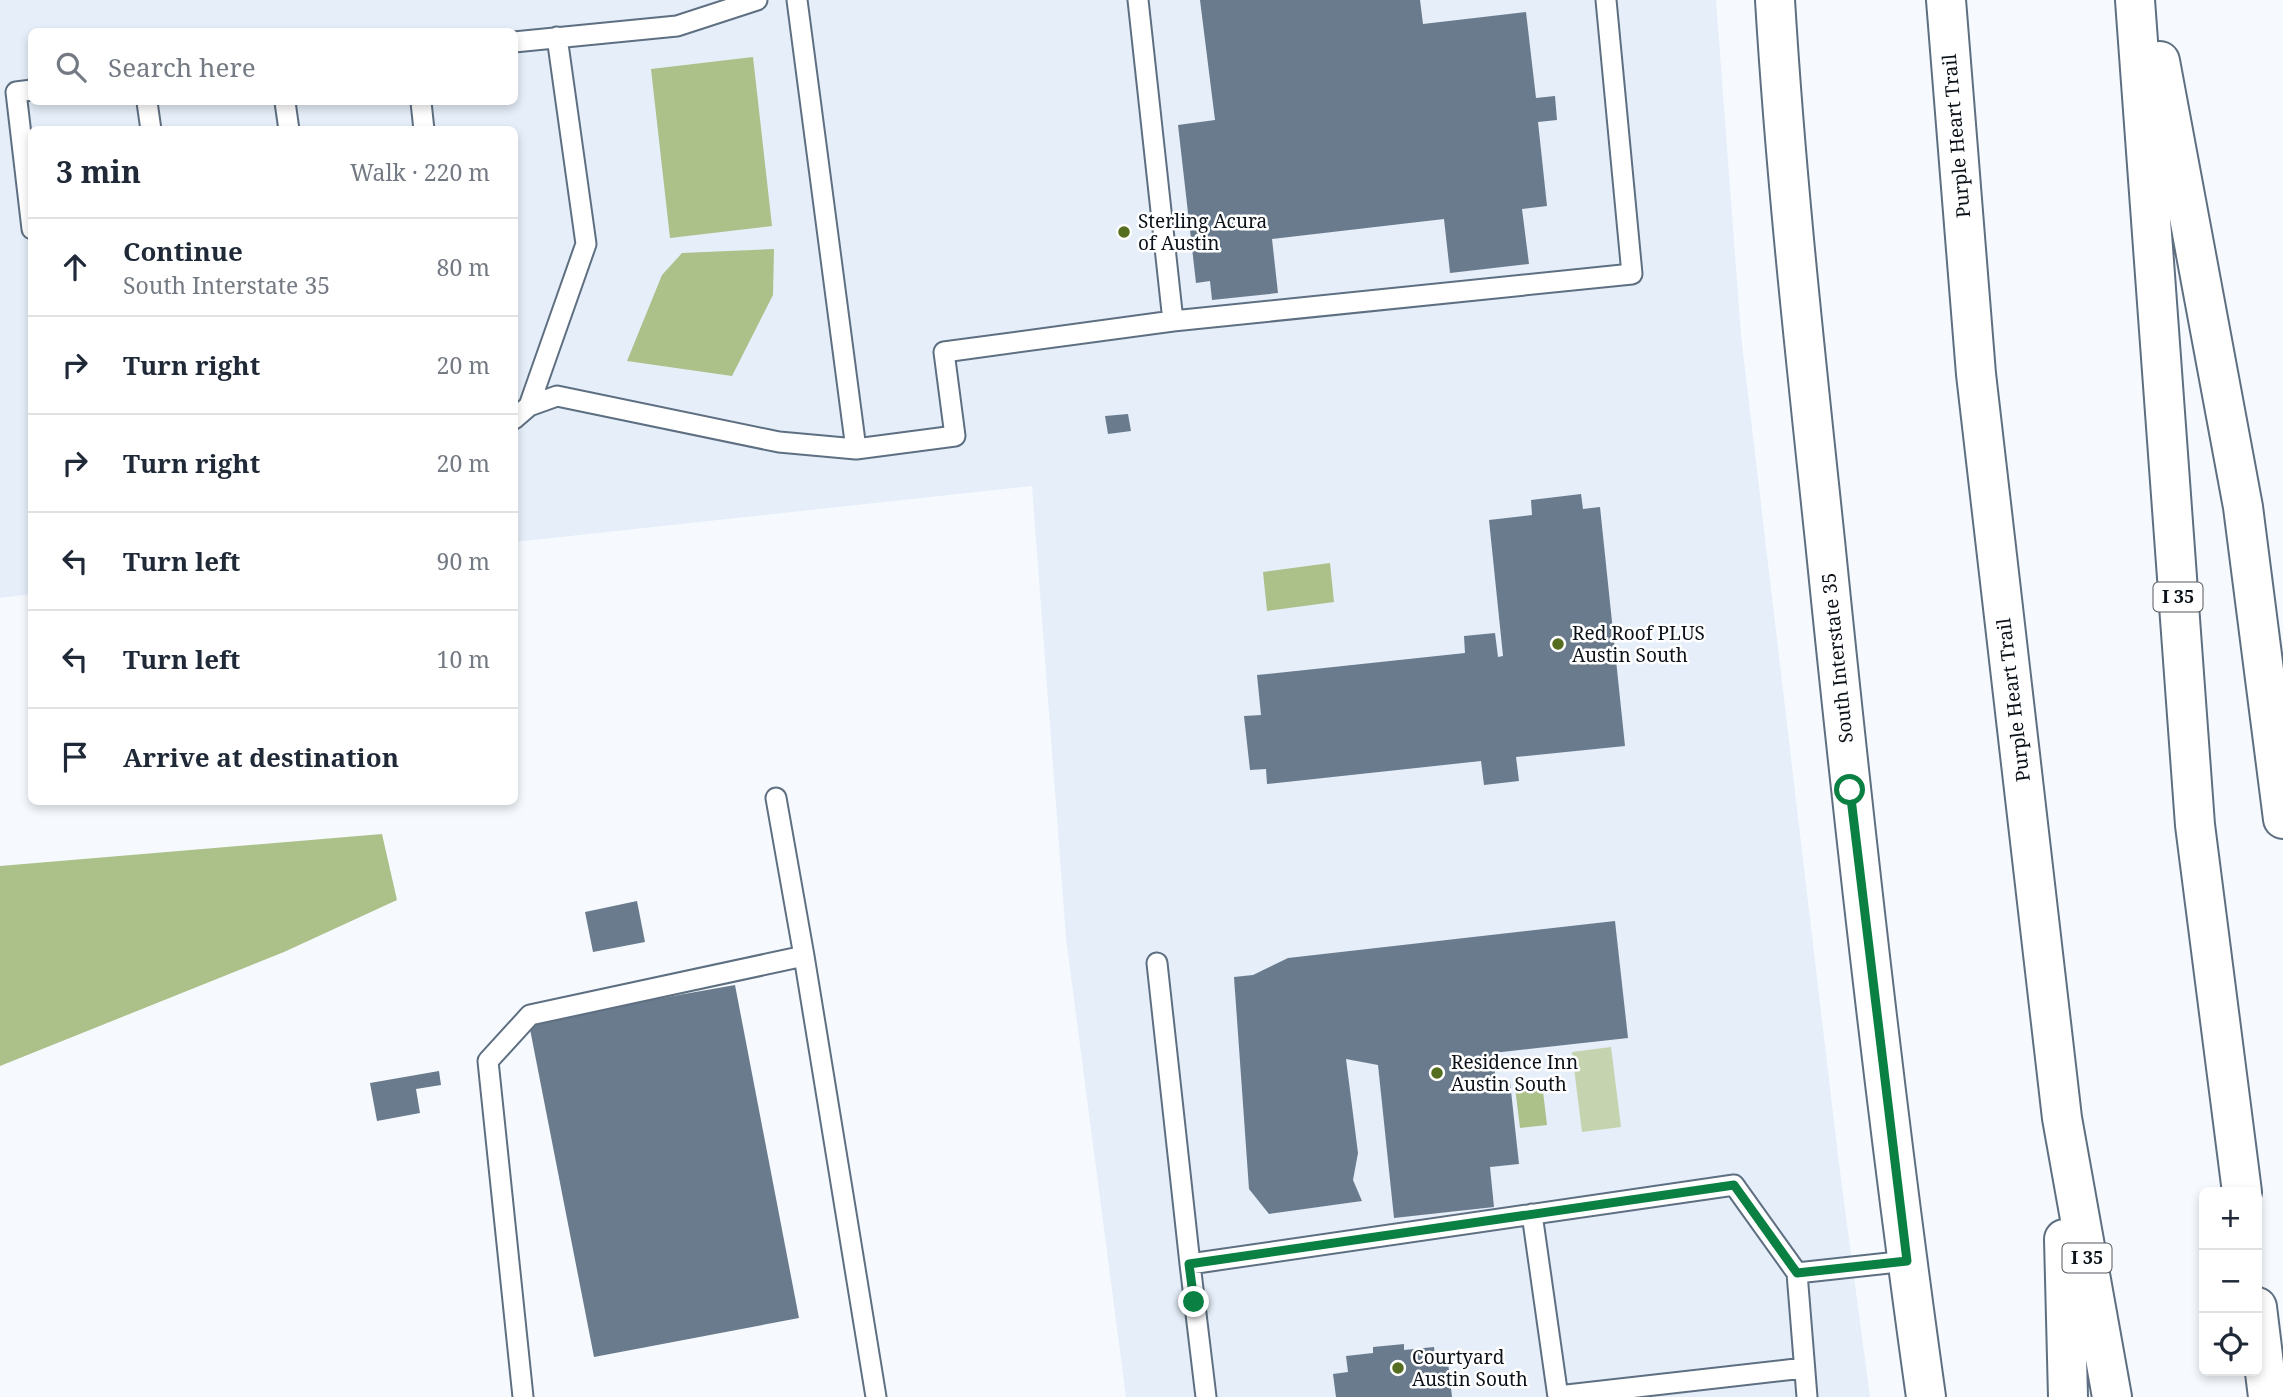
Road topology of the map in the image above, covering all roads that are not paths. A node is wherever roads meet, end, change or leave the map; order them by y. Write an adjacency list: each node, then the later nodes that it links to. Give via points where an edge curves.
1 (757, 0): 9 (lane, via 677,26)
2 (797, 0): 21 (lane)
3 (1138, 0): 19 (lane)
4 (1606, 0): 19 (lane, via 1632,274)
5 (1775, 0): 29 (main road, South Interstate 35, via 1784,142 1845,735)
6 (1946, 0): 26 (main road, Purple Heart Trail / I 35, via 1976,374)
7 (2135, 0): 27 (main road, I 35, via 2195,825)
8 (2149, 0): 23 (main road, via 2243,507)
9 (557, 37): 10 (lane); 20 (lane, via 586,244)
10 (518, 42)
11 (28, 90): 18 (lane, via 16,92)
12 (147, 105): 15 (lane)
13 (285, 105): 16 (lane)
14 (421, 105): 17 (lane)
15 (150, 126)
16 (288, 126)
17 (424, 126)
18 (28, 195)
19 (1173, 321): 21 (lane, via 944,352 955,436)
20 (522, 413): 21 (lane, via 557,397 779,442)
21 (856, 449)
22 (776, 798): 24 (lane)
23 (2283, 818)
24 (804, 956): 35 (lane, via 530,1015 488,1061); 36 (lane)
25 (1157, 963): 30 (lane)
26 (2062, 1118): 40 (main road); 41 (main road, Purple Heart Trail / I 35)
27 (2241, 1187)
28 (1532, 1214): 30 (lane); 31 (lane, via 1734,1185); 34 (lane)
29 (1907, 1261): 31 (lane); 39 (main road, South Interstate 35)
30 (1189, 1264): 37 (lane)
31 (1797, 1273): 33 (lane)
32 (2258, 1313): 42 (main road)
33 (1804, 1368): 34 (lane); 38 (lane)
34 (1558, 1396)
35 (523, 1397)
36 (876, 1397)
37 (1206, 1397)
38 (1807, 1397)
39 (1926, 1397)
40 (2068, 1397)
41 (2112, 1397)
42 (2268, 1397)

